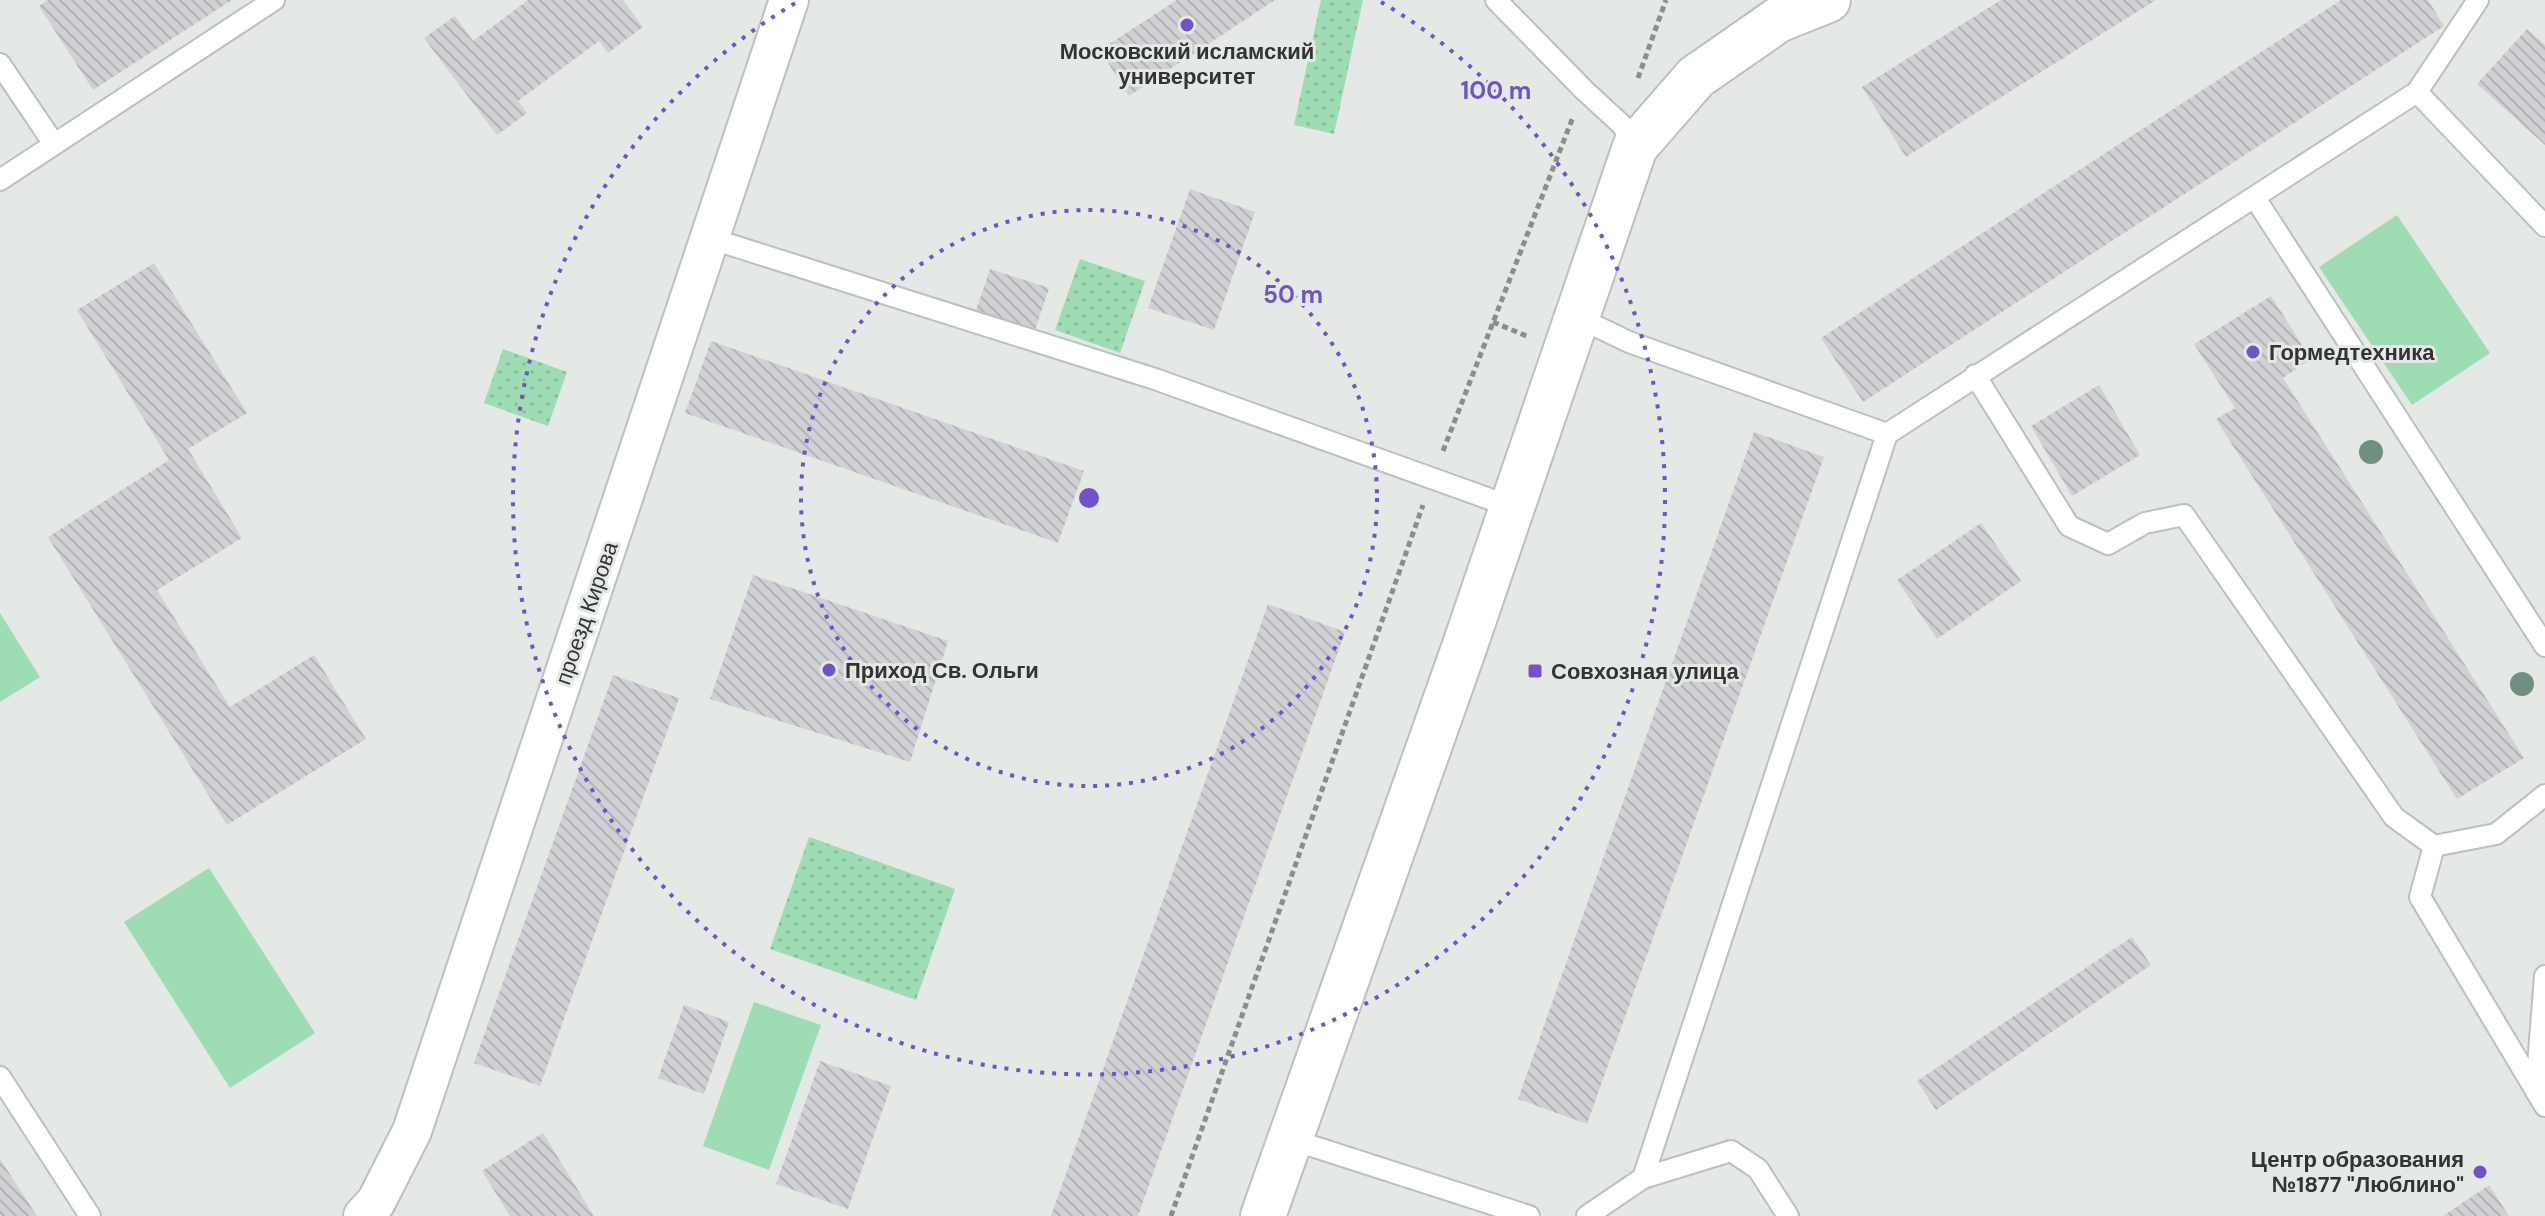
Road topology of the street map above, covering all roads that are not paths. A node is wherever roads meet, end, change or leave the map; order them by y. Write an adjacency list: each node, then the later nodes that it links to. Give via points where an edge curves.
1 (274, 0): 10 (lane)
2 (789, 0): 14 (street, проезд Кирова)
3 (1496, 0): 9 (lane)
4 (1828, 0): 6 (street)
5 (2478, 0): 8 (lane)
6 (1773, 10): 9 (street)
7 (0, 64): 10 (lane)
8 (2417, 92): 12 (lane); 13 (lane)
9 (1628, 136): 15 (street)
10 (54, 144): 11 (lane)
11 (0, 180)
12 (2255, 198): 16 (lane); 19 (lane)
13 (2545, 226)
14 (712, 239): 18 (lane, via 1155,379); 28 (street, проезд Кирова, via 412,1131 376,1202)
15 (1577, 317): 17 (lane, via 1629,342); 18 (street)
16 (1975, 375): 17 (lane); 21 (lane, via 2069,526 2108,544 2145,523 2184,515 2394,817)
17 (1887, 434): 26 (lane)
18 (1512, 507): 25 (street)
19 (2545, 646)
20 (2545, 795): 21 (lane, via 2496,834)
21 (2434, 846): 24 (lane, via 2420,897)
22 (2545, 976): 24 (lane)
23 (0, 1077): 27 (lane)
24 (2540, 1098)
25 (1290, 1139): 29 (street); 30 (lane)
26 (1643, 1178): 31 (lane); 32 (lane, via 1731,1151 1758,1169)
27 (90, 1216)
28 (363, 1216)
29 (1263, 1216)
30 (1529, 1216)
31 (1587, 1216)
32 (1788, 1216)

